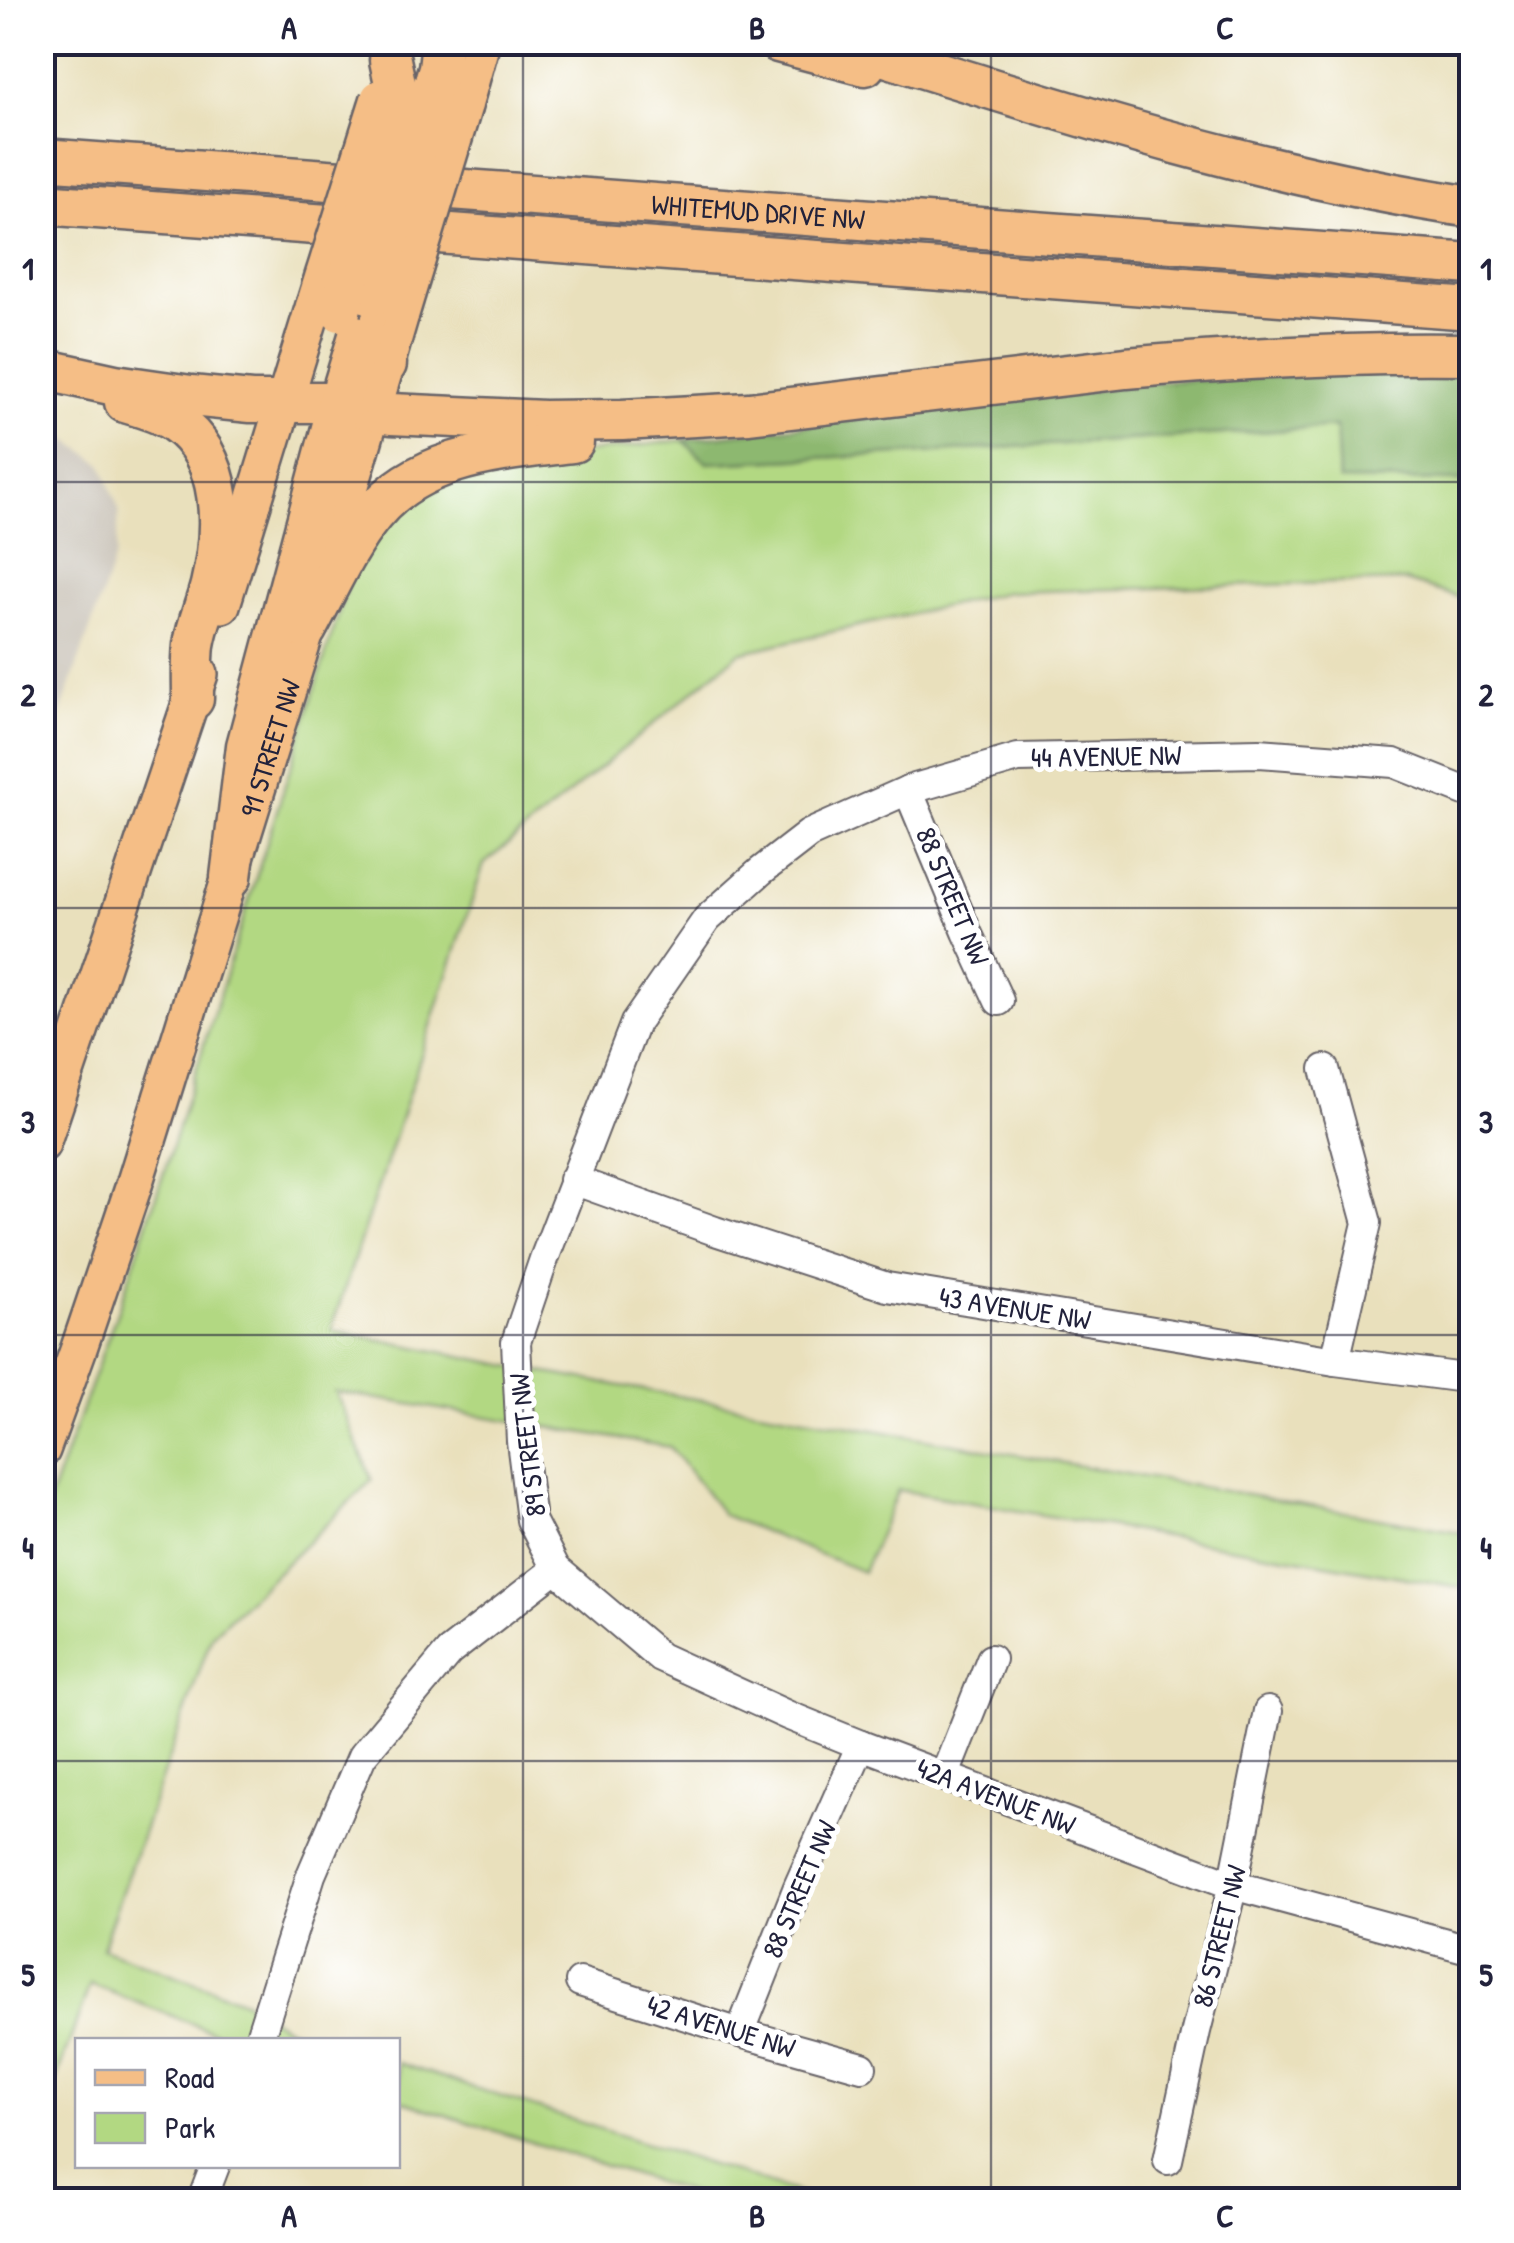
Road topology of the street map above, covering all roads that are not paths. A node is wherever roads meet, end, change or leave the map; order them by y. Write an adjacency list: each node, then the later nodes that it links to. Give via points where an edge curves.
1 (442, 42): 5 (highway, via 439,68)
2 (482, 42): 5 (main road)
3 (778, 42): 6 (highway, via 1017,108)
4 (842, 42): 6 (highway)
5 (409, 84): 12 (highway, bridge)
6 (1082, 117): 9 (highway, via 1389,195)
7 (42, 159): 10 (highway, WHITEMUD DRIVE NW)
8 (42, 204): 11 (highway, WHITEMUD DRIVE NW)
9 (1472, 207)
10 (1472, 264)
11 (1472, 309)
12 (355, 311): 14 (main road); 16 (main road); 17 (highway)
13 (1472, 354): 18 (highway, via 1188,362)
14 (386, 364): 17 (highway)
15 (42, 370): 16 (highway, via 191,396); 20 (highway, via 167,417 188,432 207,460 218,492 218,532 194,644)
16 (286, 403): 17 (highway); 20 (main road)
17 (356, 407): 18 (highway, via 544,421); 19 (main road, 91 STREET NW); 24 (highway, via 247,746)
18 (749, 413): 19 (highway, via 483,454 436,468 402,486 372,515)
19 (306, 629): 24 (main road, 91 STREET NW)
20 (192, 698): 27 (main road)
21 (908, 790): 22 (street, 44 AVENUE NW, via 1018,758 1259,753 1394,763); 23 (street, 44 AVENUE NW, via 809,834); 25 (street, 88 STREET NW)
22 (1472, 794)
23 (761, 870): 28 (street, 89 STREET NW, via 706,919 634,1023)
24 (230, 877): 31 (main road, 91 STREET NW)
25 (1000, 1001)
26 (1325, 1069): 29 (street, via 1367,1223)
27 (42, 1144)
28 (574, 1180): 29 (street, 43 AVENUE NW, via 886,1287); 32 (street, 89 STREET NW, via 516,1342 531,1520)
29 (1335, 1360): 30 (street, 43 AVENUE NW)
30 (1472, 1379)
31 (42, 1450)
32 (556, 1569): 35 (street, 42A AVENUE NW, via 660,1658); 41 (street, via 449,1652 362,1756 311,1875)
33 (991, 1658): 36 (street)
34 (1268, 1711): 37 (street, 86 STREET NW)
35 (861, 1745): 36 (street, 42A AVENUE NW); 40 (street, 88 STREET NW)
36 (944, 1777): 37 (street, 42A AVENUE NW)
37 (1233, 1885): 38 (street, 42A AVENUE NW); 43 (street, 86 STREET NW)
38 (1472, 1950)
39 (580, 1982): 40 (street, 42 AVENUE NW)
40 (740, 2034): 42 (street, 42 AVENUE NW)
41 (260, 2038)
42 (862, 2068)
43 (1168, 2160)
44 (214, 2168): 45 (street)
45 (202, 2200)

